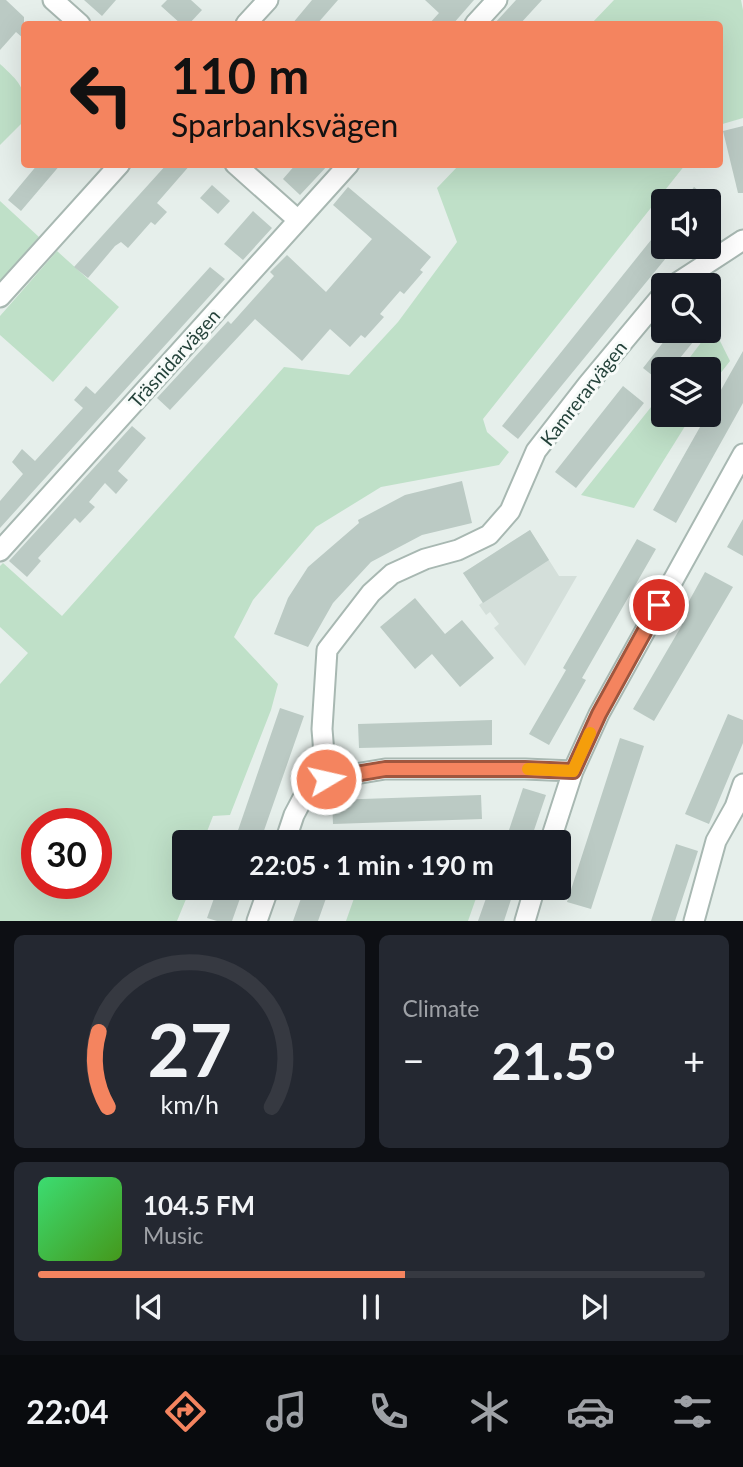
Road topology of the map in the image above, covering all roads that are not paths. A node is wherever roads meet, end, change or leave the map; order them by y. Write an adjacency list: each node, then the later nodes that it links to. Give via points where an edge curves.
1 (54, 0): 4 (street)
2 (268, 0): 5 (street)
3 (498, 0): 6 (street)
4 (77, 21)
5 (249, 21)
6 (478, 21)
7 (116, 168): 13 (street)
8 (240, 168): 10 (street)
9 (345, 168): 10 (street, Träsnidarvägen)
10 (298, 220): 16 (street, Träsnidarvägen)
11 (743, 240): 12 (street)
12 (692, 273)
13 (0, 297)
14 (651, 308): 18 (street, Kamrerarvägen, via 536,452 510,511 489,536 392,574 371,593 327,650 322,729)
15 (743, 454): 17 (street, via 619,676)
16 (0, 551)
17 (573, 771): 18 (street, via 385,769); 22 (street)
18 (326, 779): 21 (street, via 304,796)
19 (743, 784): 20 (street)
20 (739, 808): 27 (street, via 716,841)
21 (289, 830)
22 (554, 830)
23 (264, 900): 25 (street)
24 (531, 900): 26 (street)
25 (257, 921)
26 (524, 921)
27 (694, 921)

